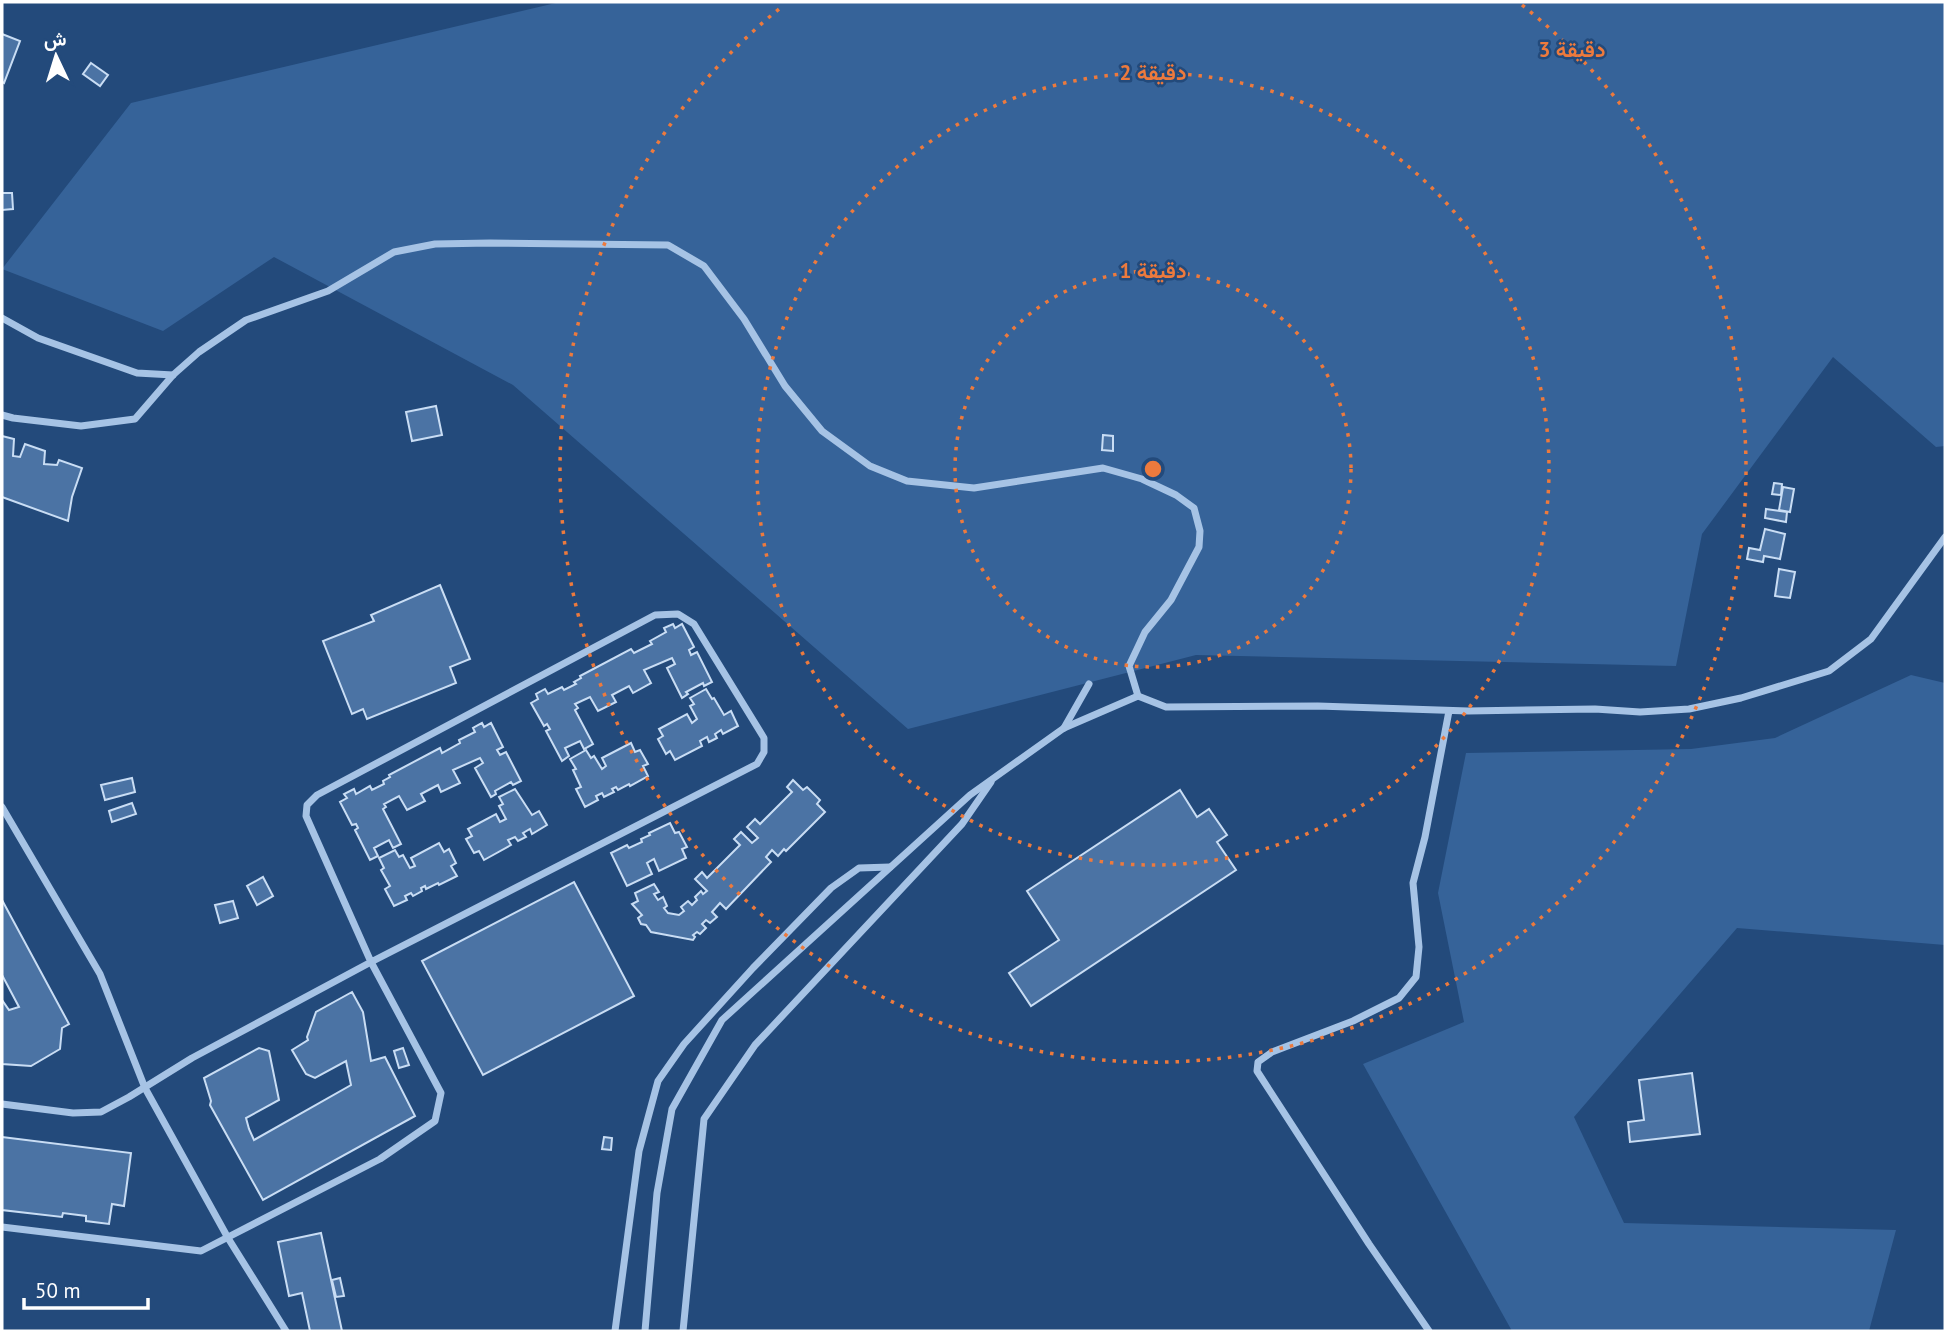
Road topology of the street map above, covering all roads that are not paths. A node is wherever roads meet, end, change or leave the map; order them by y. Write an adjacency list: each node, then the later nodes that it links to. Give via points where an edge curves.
1 (2, 318): 2 (street, via 38,338 137,373)
2 (173, 374): 3 (street, via 135,419 81,426); 6 (street, via 246,320 328,291 394,252 435,244 668,245 704,266 785,386 822,432 870,466 906,481 974,488 1103,468 1142,479 1195,508 1199,547 1129,666)
3 (2, 415)
4 (1945, 537): 7 (street, via 1871,639 1829,671 1689,709)
5 (1089, 684): 8 (street)
6 (1138, 696): 7 (street, via 1166,707); 8 (street)
7 (1449, 710): 21 (street, via 1413,883 1419,947 1416,977 1399,998 1272,1052 1258,1062 1257,1071)
8 (1064, 728): 9 (street)
9 (994, 778): 11 (street); 20 (street, via 962,824 755,1045 704,1119)
10 (2, 807): 13 (street, via 100,974)
11 (891, 866): 18 (street, via 859,868 831,888 684,1044 658,1081 639,1151); 19 (street, via 722,1020 672,1109 657,1193)
12 (371, 962): 12 (street, via 757,764 764,752 764,738 694,624 678,614 655,615 317,795 307,805 306,816); 13 (street); 16 (street, via 441,1093 435,1121 380,1159)
13 (145, 1088): 14 (street, via 101,1112); 16 (street)
14 (2, 1104)
15 (2, 1227): 16 (street, via 201,1251)
16 (228, 1238): 17 (street)
17 (286, 1331)
18 (615, 1331)
19 (645, 1331)
20 (683, 1331)
21 (1429, 1331)

